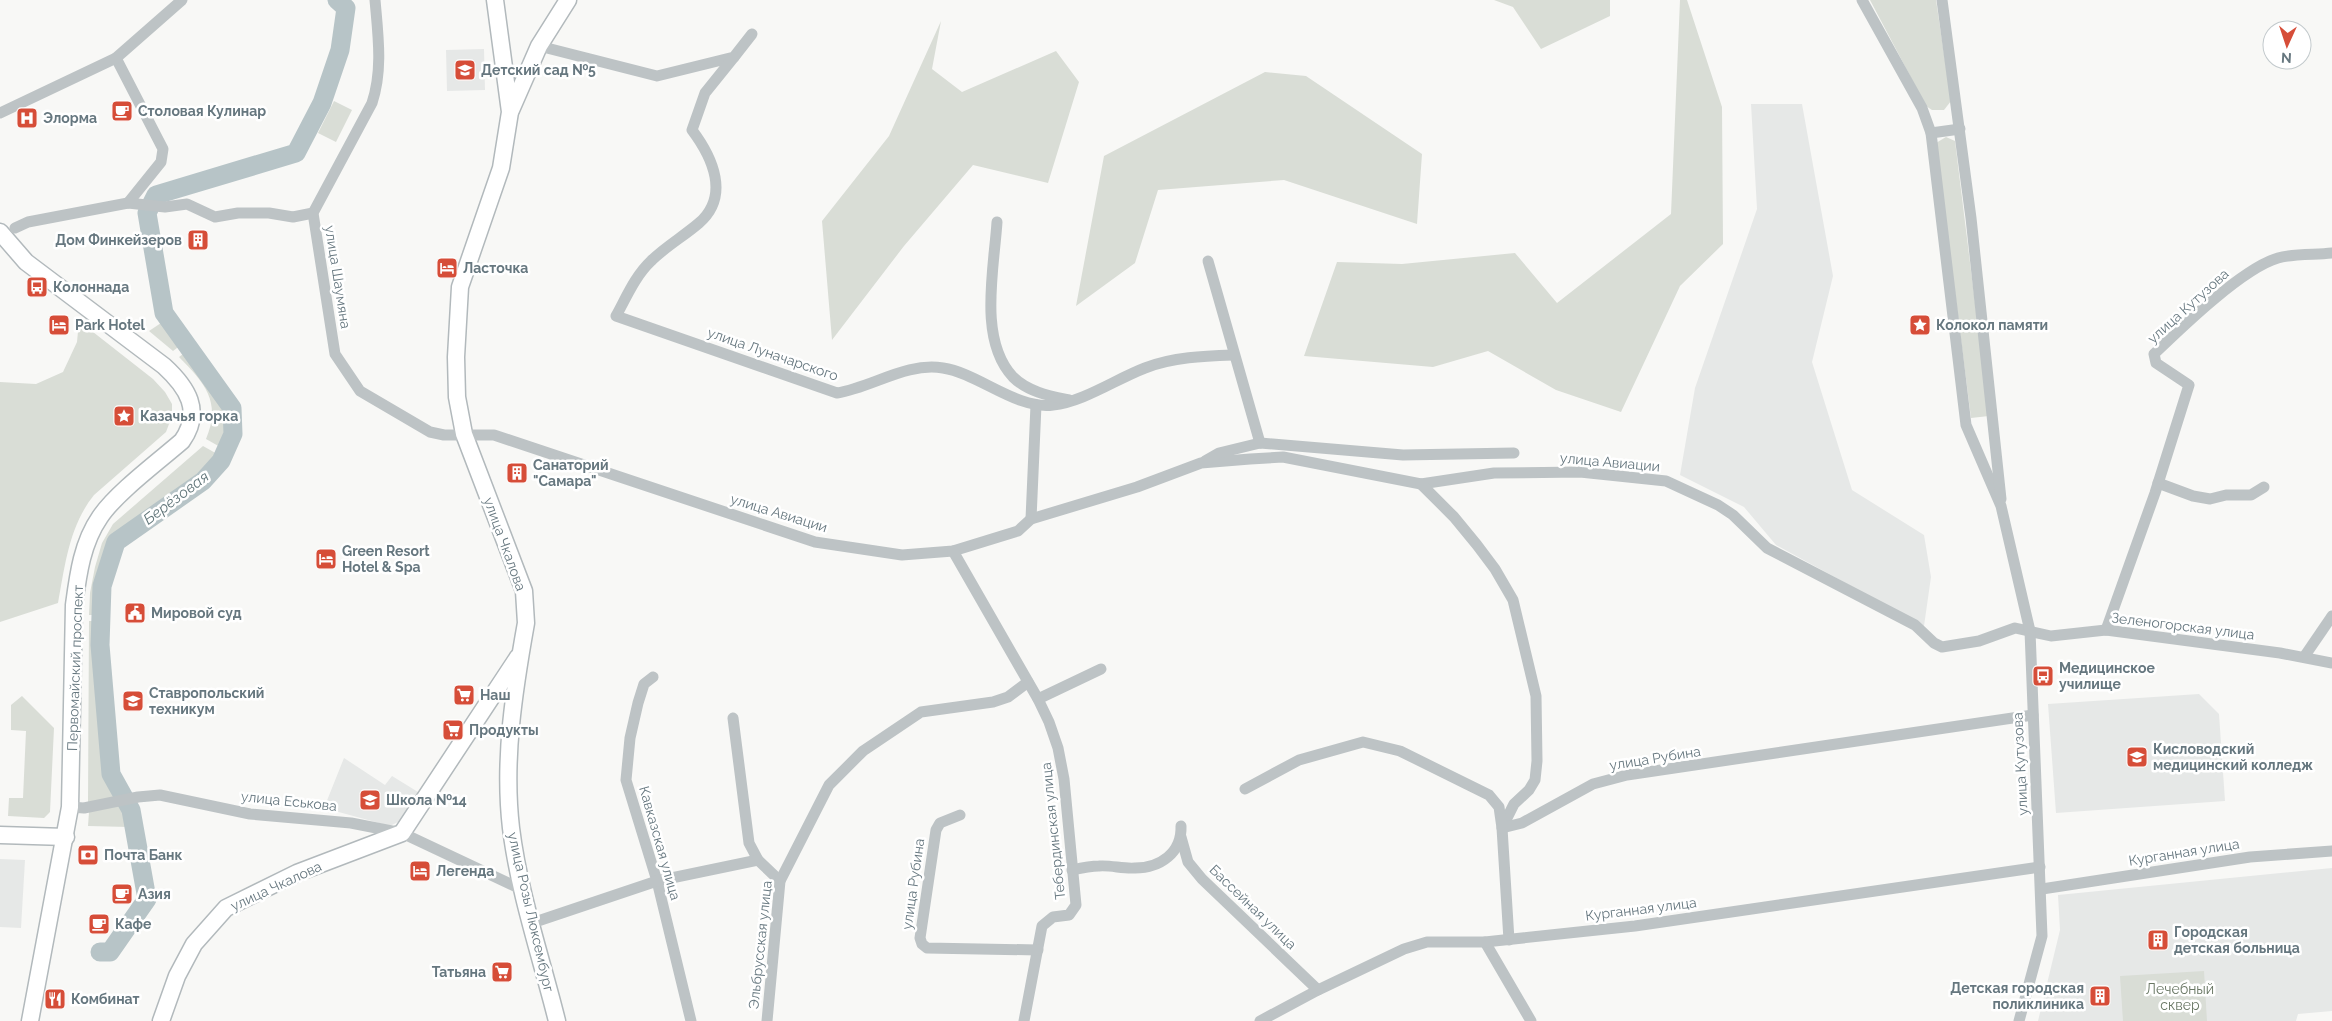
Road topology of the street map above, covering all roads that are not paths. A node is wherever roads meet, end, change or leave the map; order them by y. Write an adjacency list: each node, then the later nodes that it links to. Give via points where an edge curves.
1 (182, 0): 10 (street)
2 (376, 0): 16 (street, улица Шаумяна, via 377,89)
3 (495, 0): 11 (street, улица Чкалова)
4 (568, 0): 8 (street)
5 (1862, 0): 14 (street, улица Кутузова, via 1922,108)
6 (1942, 0): 13 (street, улица Кутузова)
7 (752, 34): 9 (street)
8 (539, 46): 9 (street, via 657,76); 11 (street)
9 (734, 57): 23 (street, улица Луначарского, via 704,93 692,130 707,150 714,168 717,188 713,207 701,222 650,262 616,316 837,392 857,390 894,374 926,366 945,368)
10 (116, 58): 12 (street); 15 (street, via 163,149 161,162)
11 (510, 112): 24 (street, улица Чкалова, via 501,168 460,287 457,387)
12 (0, 113)
13 (1960, 129): 14 (street); 31 (street, улица Кутузова)
14 (1931, 133): 31 (street, улица Кутузова, via 1966,425)
15 (128, 203): 16 (street, via 165,207 187,204 215,217 238,213 294,217); 18 (street, via 28,222)
16 (313, 213): 24 (street, улица Шаумяна, via 335,354 360,391 430,432)
17 (997, 222): 22 (street, via 991,321 993,340 1014,377 1034,390)
18 (7, 230): 47 (street, Первомайский проспект, via 26,262 164,366 180,381 190,403 190,425 182,441 109,506 93,528 85,549 74,605)
19 (2332, 253): 28 (street, улица Кутузова, via 2279,258 2254,268 2154,354 2156,363 2189,385)
20 (1208, 261): 21 (street)
21 (1234, 355): 22 (street, улица Луначарского, via 1196,356 1146,367); 25 (street)
22 (1071, 401): 23 (street, улица Луначарского)
23 (1036, 405): 32 (street)
24 (464, 434): 33 (street, улица Авиации, via 494,435 815,542 902,555); 37 (street, улица Чкалова, via 524,591 526,623)
25 (1260, 443): 26 (street, улица Авиации, via 1402,455); 27 (street, улица Авиации, via 1218,453)
26 (1514, 453)
27 (1201, 463): 29 (street, улица Авиации, via 1283,457); 32 (street, улица Авиации)
28 (2158, 483): 30 (street, via 2210,499 2251,495); 35 (street, улица Кутузова)
29 (1421, 484): 36 (street, улица Авиации, via 1494,473 1551,472 1666,481 1718,505 1733,515 1766,548 1915,625 1942,647 1979,641 2015,628); 49 (street, via 1454,517 1495,569 1513,600 1529,666 1536,696 1538,761 1535,780 1514,804)
30 (2264, 487)
31 (2001, 506): 36 (street, улица Кутузова)
32 (1031, 518): 33 (street, улица Авиации, via 1018,531)
33 (953, 550): 42 (street, Тебердинская улица)
34 (2332, 616): 38 (street)
35 (2106, 630): 36 (street, Зеленогорская улица, via 2051,636); 38 (street, Зеленогорская улица)
36 (2030, 631): 44 (street, улица Кутузова)
37 (520, 653): 50 (street, улица Чкалова); 60 (street, улица Розы Люксембург, via 510,734 509,786 511,828)
38 (2304, 658): 39 (street, Зеленогорская улица)
39 (2332, 662)
40 (1101, 669): 43 (street)
41 (653, 677): 57 (street, Кавказская улица, via 644,684 638,703 630,738 626,780)
42 (1028, 682): 43 (street, Тебердинская улица); 58 (street, Эльбрусская улица, via 1008,697 993,702 921,712 863,751 829,785)
43 (1038, 699): 56 (street, Тебердинская улица, via 1049,722 1061,764)
44 (2033, 715): 49 (street, улица Рубина, via 1627,775 1593,784 1522,823); 55 (street, улица Кутузова)
45 (733, 718): 54 (street, via 749,843)
46 (1245, 789): 49 (street, via 1299,760 1362,742 1400,751 1488,795 1499,807)
47 (70, 808): 50 (street, улица Еськова, via 160,795 250,814 351,823); 52 (street, Первомайский проспект)
48 (960, 815): 64 (street, улица Рубина, via 940,823 936,830 920,938 922,944 927,948)
49 (1502, 828): 62 (street)
50 (402, 833): 60 (street, улица Еськова); 67 (street, улица Чкалова, via 297,873 226,908 194,944 177,976)
51 (0, 835): 52 (street)
52 (66, 837): 66 (street, Первомайский проспект)
53 (2332, 852): 59 (street, Курганная улица, via 2250,857)
54 (758, 860): 57 (street); 58 (street)
55 (2040, 867): 59 (street, улица Кутузова); 62 (street, Курганная улица, via 1635,926)
56 (1072, 870): 64 (street, Тебердинская улица, via 1074,911 1053,917 1042,926); 65 (street, Бассейная улица, via 1099,866 1135,868 1154,864 1170,857 1177,848 1181,832 1188,862 1202,879)
57 (657, 881): 61 (street); 69 (street, Кавказская улица)
58 (780, 881): 70 (street, Эльбрусская улица)
59 (2042, 889): 74 (street, улица Кутузова, via 2042,936)
60 (523, 890): 61 (street, улица Розы Люксембург)
61 (532, 923): 68 (street, улица Розы Люксембург)
62 (1509, 940): 63 (street, Курганная улица)
63 (1485, 942): 65 (street, Курганная улица, via 1427,942 1404,949); 73 (street)
64 (1038, 950): 71 (street, Тебердинская улица)
65 (1318, 990): 72 (street, Курганная улица)
66 (30, 1021)
67 (161, 1021)
68 (557, 1021)
69 (691, 1021)
70 (767, 1021)
71 (1024, 1021)
72 (1260, 1021)
73 (1531, 1021)
74 (2019, 1021)

